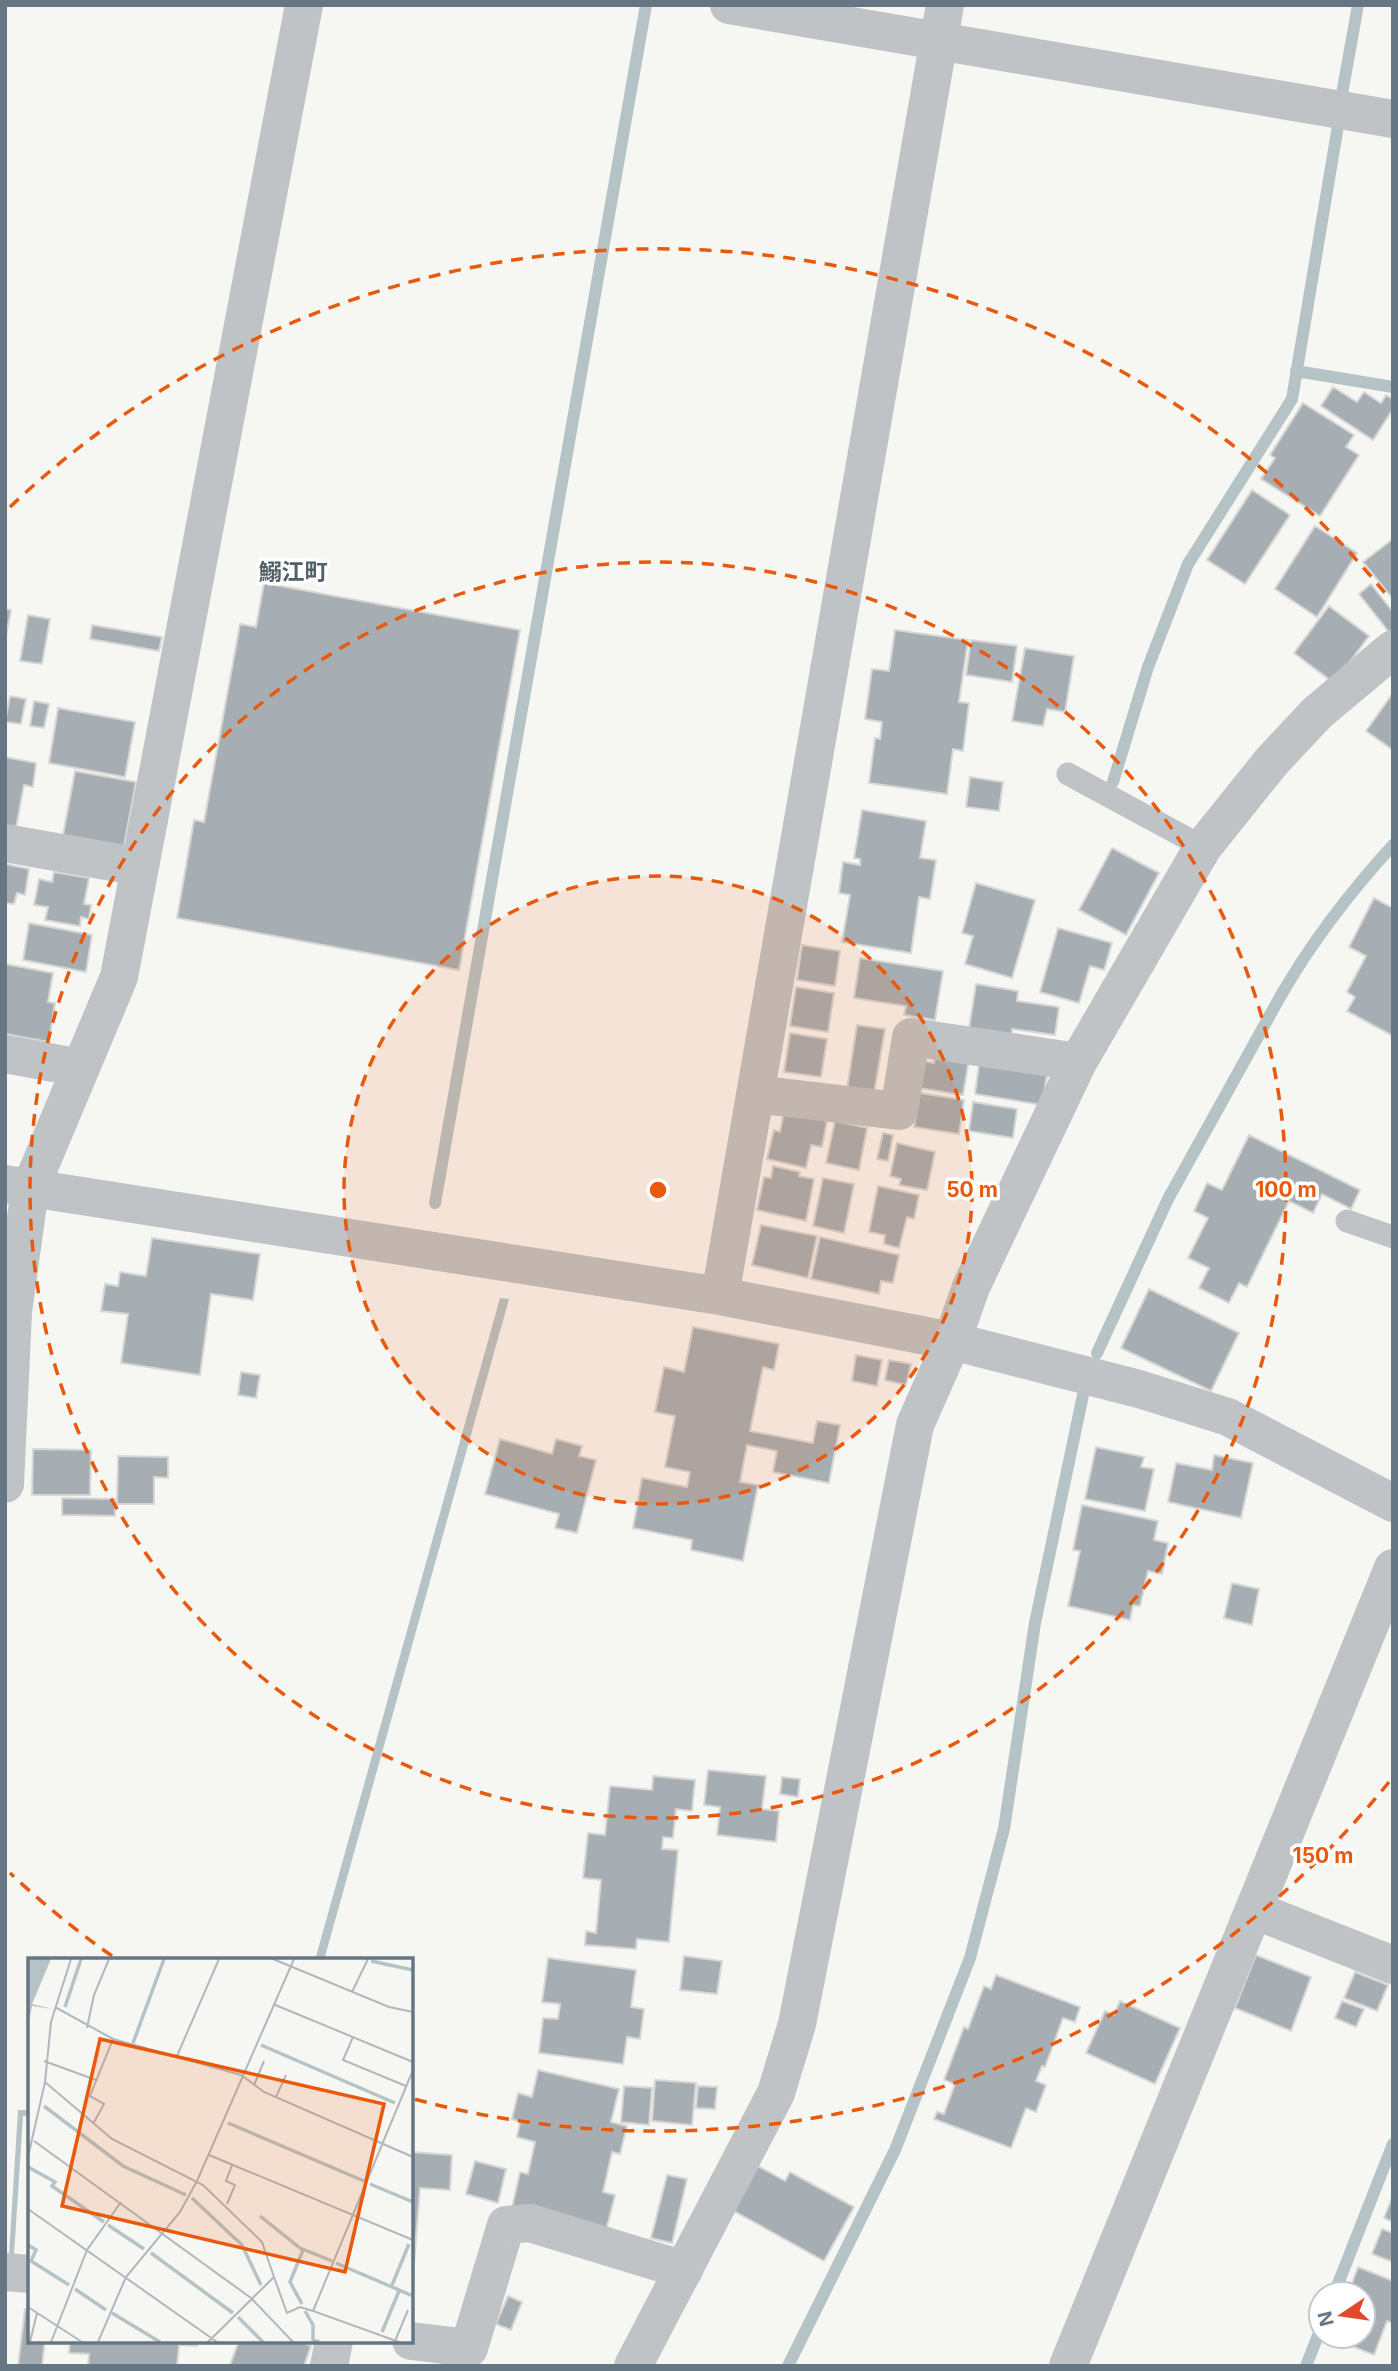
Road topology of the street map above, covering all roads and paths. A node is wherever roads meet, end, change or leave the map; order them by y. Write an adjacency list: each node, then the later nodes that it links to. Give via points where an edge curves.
1 (304, 5): 10 (street)
2 (729, 5): 4 (street)
3 (944, 5): 4 (street)
4 (938, 43): 5 (street); 14 (street)
5 (1393, 119)
6 (1393, 649): 9 (street, via 1317,713)
7 (1068, 774): 9 (lane)
8 (5, 843): 10 (street)
9 (1203, 847): 12 (street)
10 (140, 866): 13 (street, via 119,977)
11 (5, 1054): 13 (street)
12 (1078, 1062): 14 (street, via 911,1037 899,1111); 19 (street, via 971,1287)
13 (81, 1068): 15 (street)
14 (755, 1094): 18 (street)
15 (18, 1187): 18 (street); 20 (street)
16 (1347, 1221): 17 (lane)
17 (1393, 1237)
18 (720, 1296): 19 (street)
19 (953, 1341): 21 (street, via 1228,1417); 25 (street, via 915,1425 797,2024 776,2092)
20 (5, 1484)
21 (1393, 1503)
22 (1393, 1568): 23 (street)
23 (1254, 1910): 24 (street); 32 (street)
24 (1393, 1965)
25 (684, 2270): 28 (street, via 530,2223 506,2225 469,2348); 31 (street)
26 (5, 2272): 27 (street)
27 (28, 2274)
28 (413, 2341)
29 (334, 2343): 30 (street)
30 (329, 2366)
31 (633, 2366)
32 (1068, 2366)

